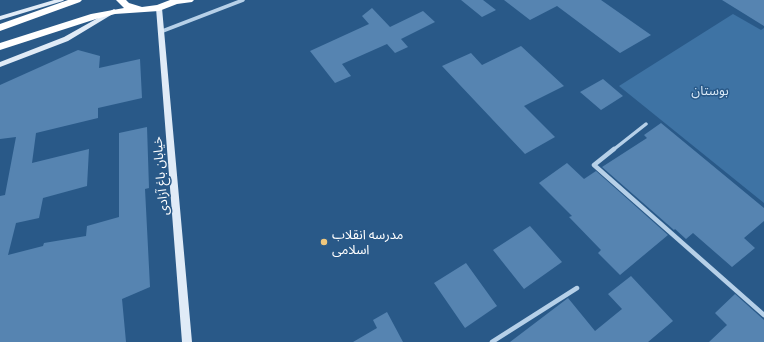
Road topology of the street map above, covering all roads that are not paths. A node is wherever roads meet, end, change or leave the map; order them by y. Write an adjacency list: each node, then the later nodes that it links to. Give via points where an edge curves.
1 (60, 0): 10 (street)
2 (76, 0): 11 (highway)
3 (121, 0): 8 (highway, via 126,5)
4 (189, 0): 6 (highway)
5 (243, 0): 12 (street)
6 (177, 1): 7 (highway)
7 (159, 8): 8 (highway); 12 (street, خیابان باغ آزادی)
8 (142, 10): 9 (highway)
9 (115, 11): 13 (highway, via 74,21); 14 (street, via 66,39)
10 (0, 18)
11 (0, 28)
12 (160, 32): 18 (street, خیابان باغ آزادی)
13 (0, 47)
14 (0, 65)
15 (646, 124): 17 (street, via 594,165)
16 (577, 288): 19 (street)
17 (764, 315)
18 (187, 342)
19 (492, 342)

